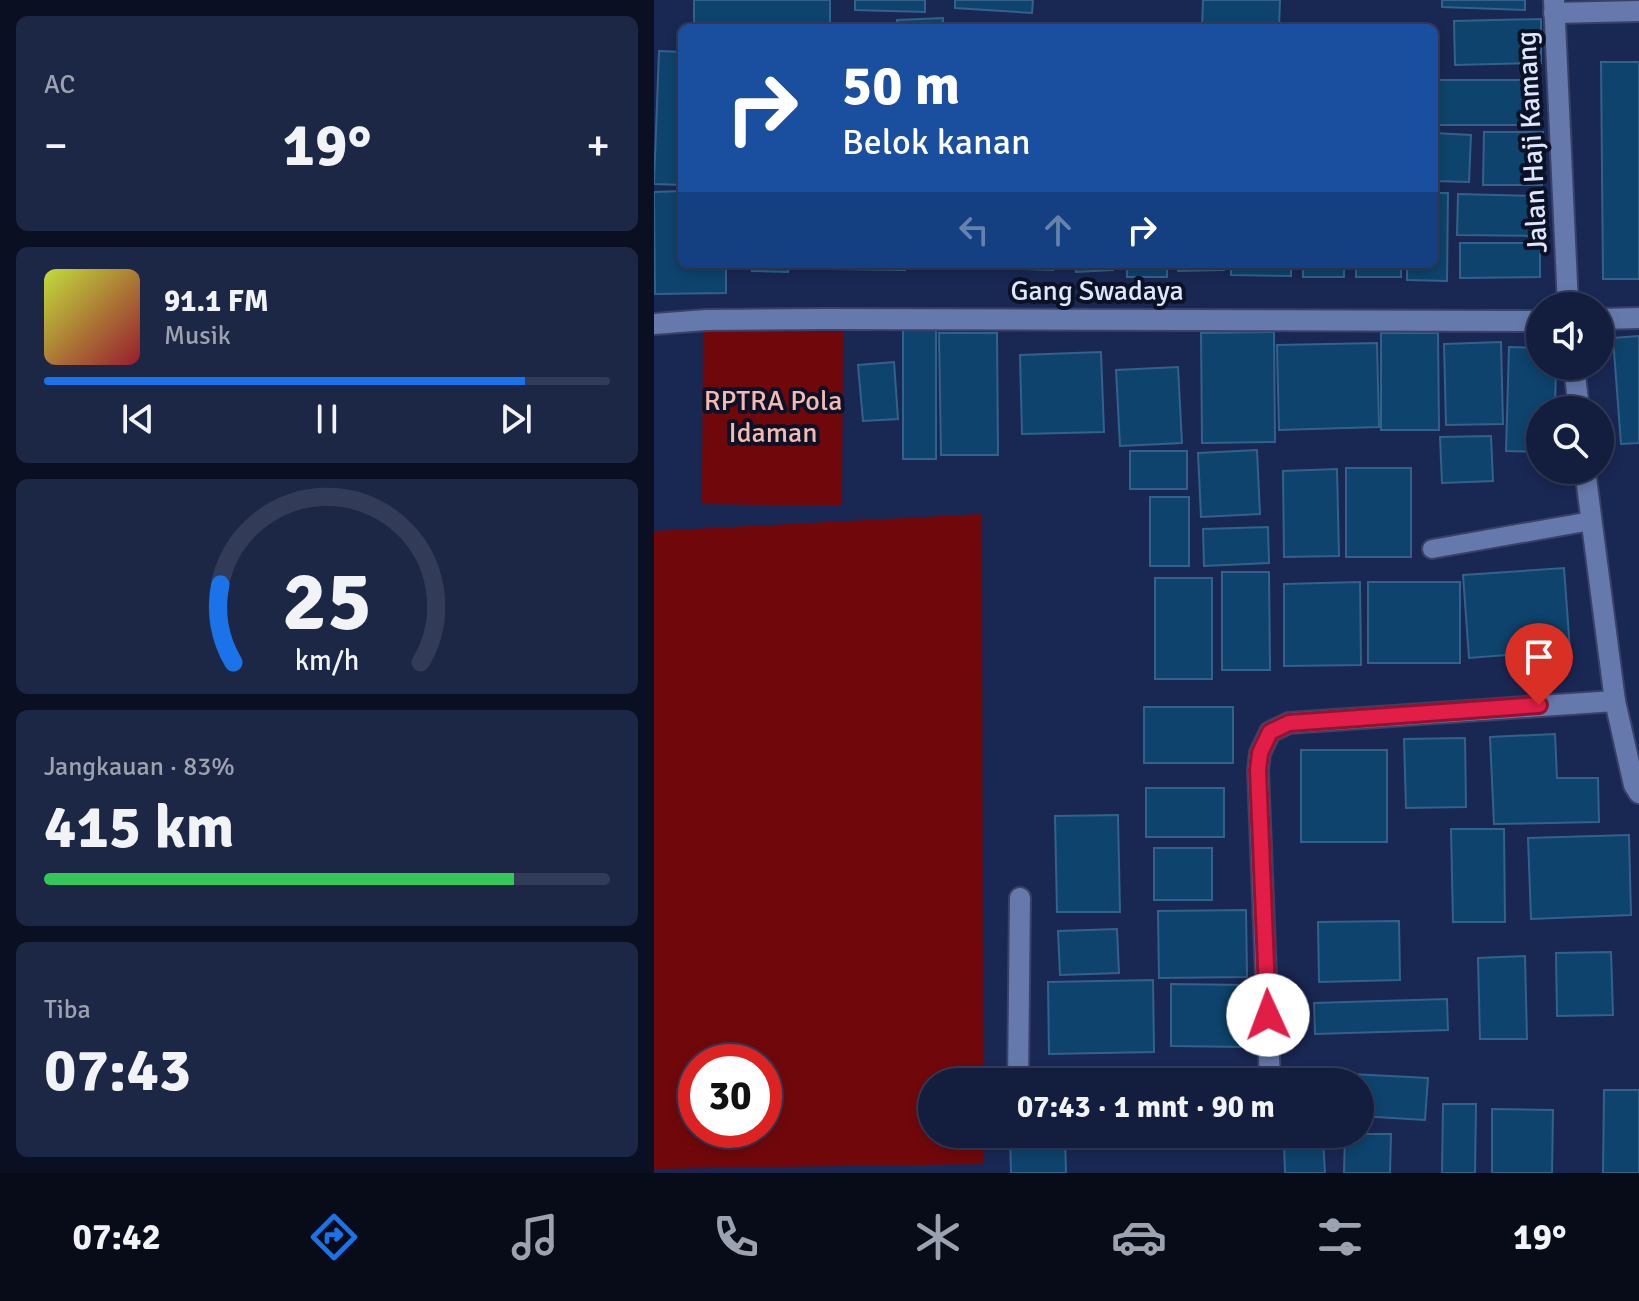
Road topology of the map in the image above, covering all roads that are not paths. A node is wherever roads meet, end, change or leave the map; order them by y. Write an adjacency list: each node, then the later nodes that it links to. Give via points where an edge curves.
1 (1554, 6): 2 (street, Jalan Haji Kamang); 3 (street, Jalan Haji Kamang)
2 (1639, 11)
3 (1567, 292)
4 (1639, 318): 5 (street)
5 (1614, 319)
6 (1526, 321): 7 (street, Gang Swadaya, via 824,319)
7 (654, 324)
8 (1587, 484): 9 (street)
9 (1591, 521): 10 (lane); 11 (street)
10 (1432, 549)
11 (1615, 701): 12 (street); 15 (street, via 1289,723 1270,732 1258,770)
12 (1639, 793)
13 (1020, 898): 14 (street)
14 (1018, 1068)
15 (1271, 1068)

